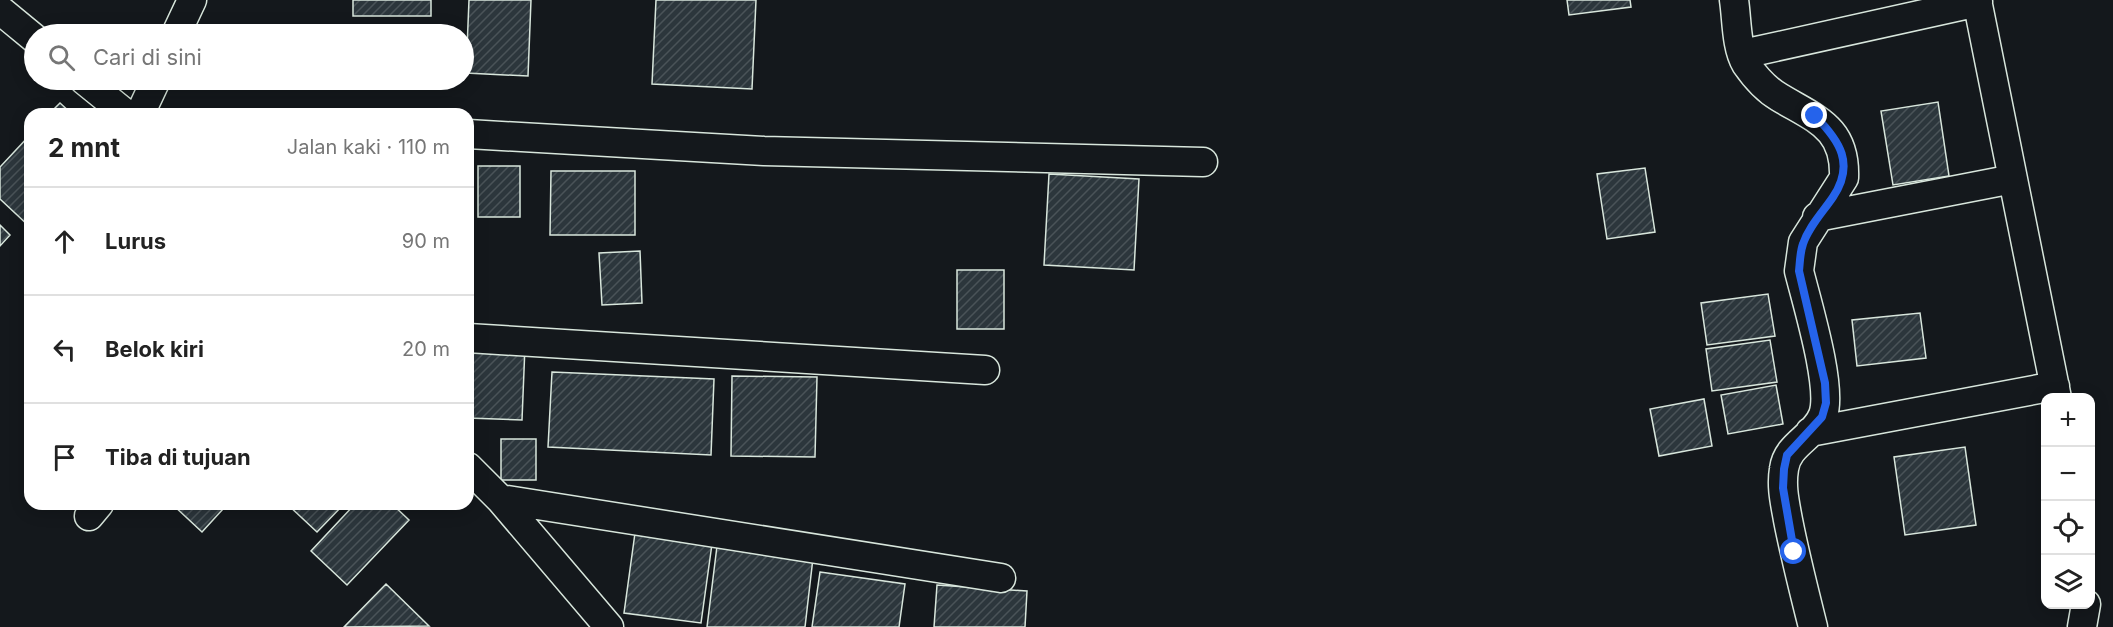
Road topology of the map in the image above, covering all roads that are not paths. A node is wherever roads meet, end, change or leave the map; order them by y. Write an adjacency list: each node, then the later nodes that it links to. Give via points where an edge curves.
1 (192, 0): 5 (street)
2 (1734, 0): 7 (street)
3 (1978, 1): 7 (street); 14 (street)
4 (0, 10): 6 (street)
5 (181, 24)
6 (24, 30)
7 (1743, 54): 15 (street, via 1760,83 1815,116 1833,134 1843,156 1844,178)
8 (96, 90): 10 (street)
9 (151, 90): 11 (street)
10 (119, 108)
11 (143, 108)
12 (474, 134): 13 (street, via 764,151)
13 (1203, 162)
14 (2013, 179): 15 (street); 18 (street)
15 (1817, 217): 19 (street, via 1803,242 1799,271 1825,383 1822,417)
16 (474, 338): 17 (street)
17 (985, 370)
18 (2056, 392): 19 (street)
19 (1810, 432): 25 (street, via 1787,455 1783,488)
20 (474, 473): 21 (street)
21 (500, 499): 22 (street); 24 (street)
22 (1001, 578)
23 (2085, 609): 26 (street)
24 (609, 627)
25 (1813, 627)
26 (2082, 627)

